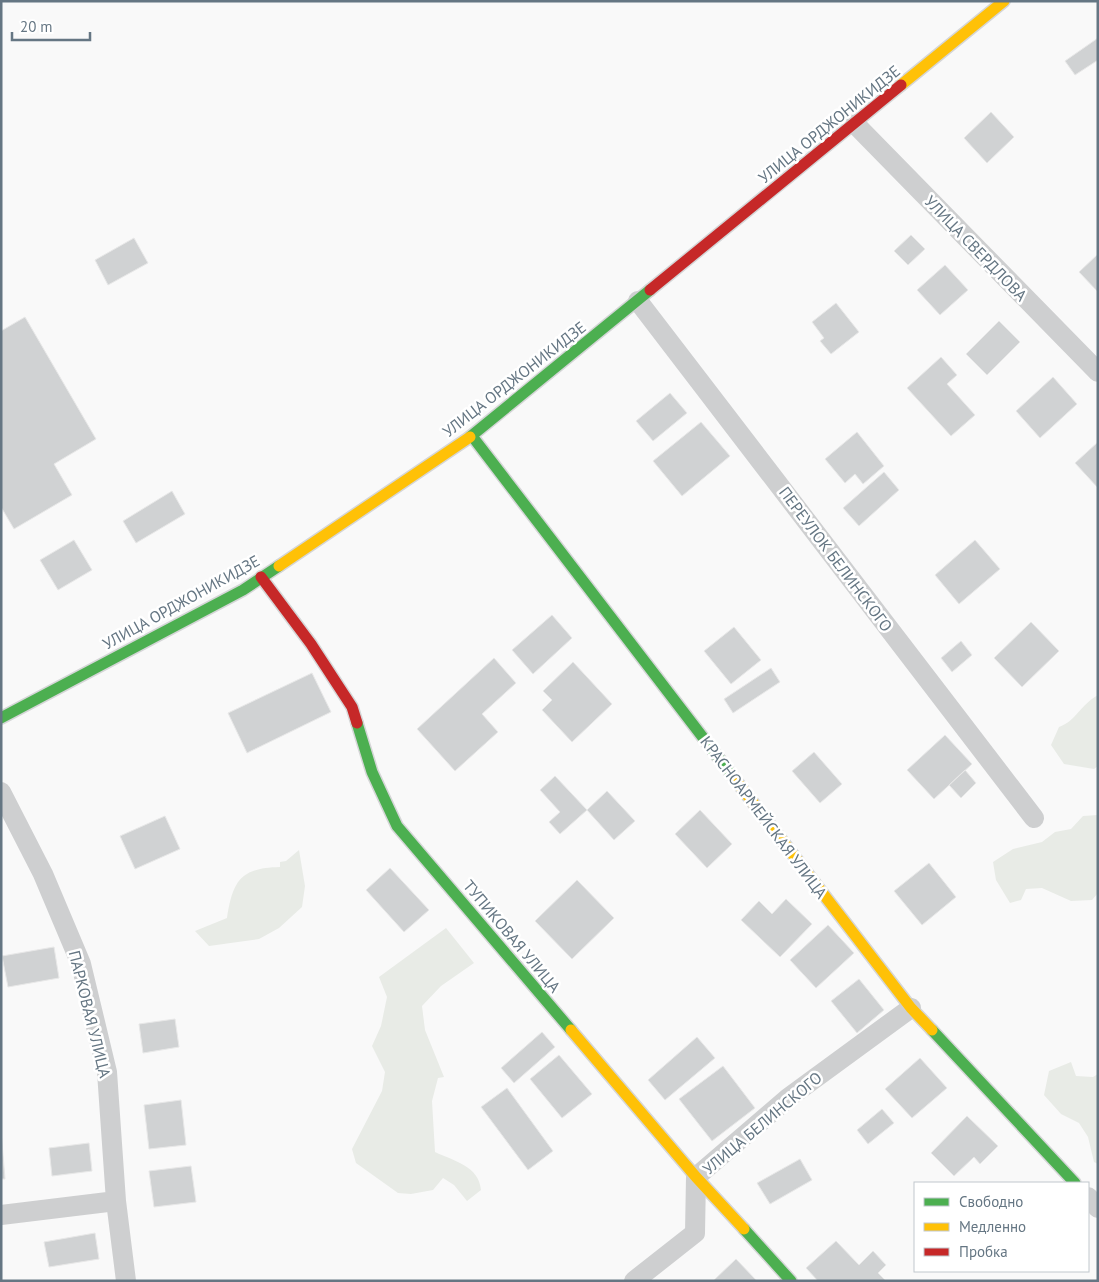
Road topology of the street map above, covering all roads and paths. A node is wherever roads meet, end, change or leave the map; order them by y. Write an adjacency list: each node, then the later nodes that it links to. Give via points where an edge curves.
1 (1004, 1): 2 (street, УЛИЦА ОРДЖОНИКИДЗЕ)
2 (855, 124): 3 (street, УЛИЦА ОРДЖОНИКИДЗЕ); 4 (street, УЛИЦА СВЕРДЛОВА)
3 (638, 301): 5 (street, УЛИЦА ОРДЖОНИКИДЗЕ); 9 (street, ПЕРЕУЛОК БЕЛИНСКОГО)
4 (1098, 372)
5 (472, 436): 6 (street, УЛИЦА ОРДЖОНИКИДЗЕ); 10 (street, КРАСНОАРМЕЙСКАЯ УЛИЦА)
6 (261, 577): 7 (street, УЛИЦА ОРДЖОНИКИДЗЕ, via 243,590); 11 (street, ТУПИКОВАЯ УЛИЦА, via 311,644 352,707 372,772 397,826)
7 (1, 718)
8 (1, 792): 14 (street, ПАРКОВАЯ УЛИЦА, via 43,874 81,964 107,1072)
9 (1034, 818)
10 (910, 1008): 11 (street, УЛИЦА БЕЛИНСКОГО, via 788,1098); 12 (street, КРАСНОАРМЕЙСКАЯ УЛИЦА)
11 (696, 1177): 18 (street, УЛИЦА БЕЛИНСКОГО, via 695,1233); 19 (street, ТУПИКОВАЯ УЛИЦА)
12 (1074, 1182)
13 (1089, 1198): 15 (street)
14 (116, 1201): 16 (street); 17 (street, ПАРКОВАЯ УЛИЦА)
15 (1098, 1208)
16 (1, 1215)
17 (126, 1281)
18 (634, 1281)
19 (791, 1281)

